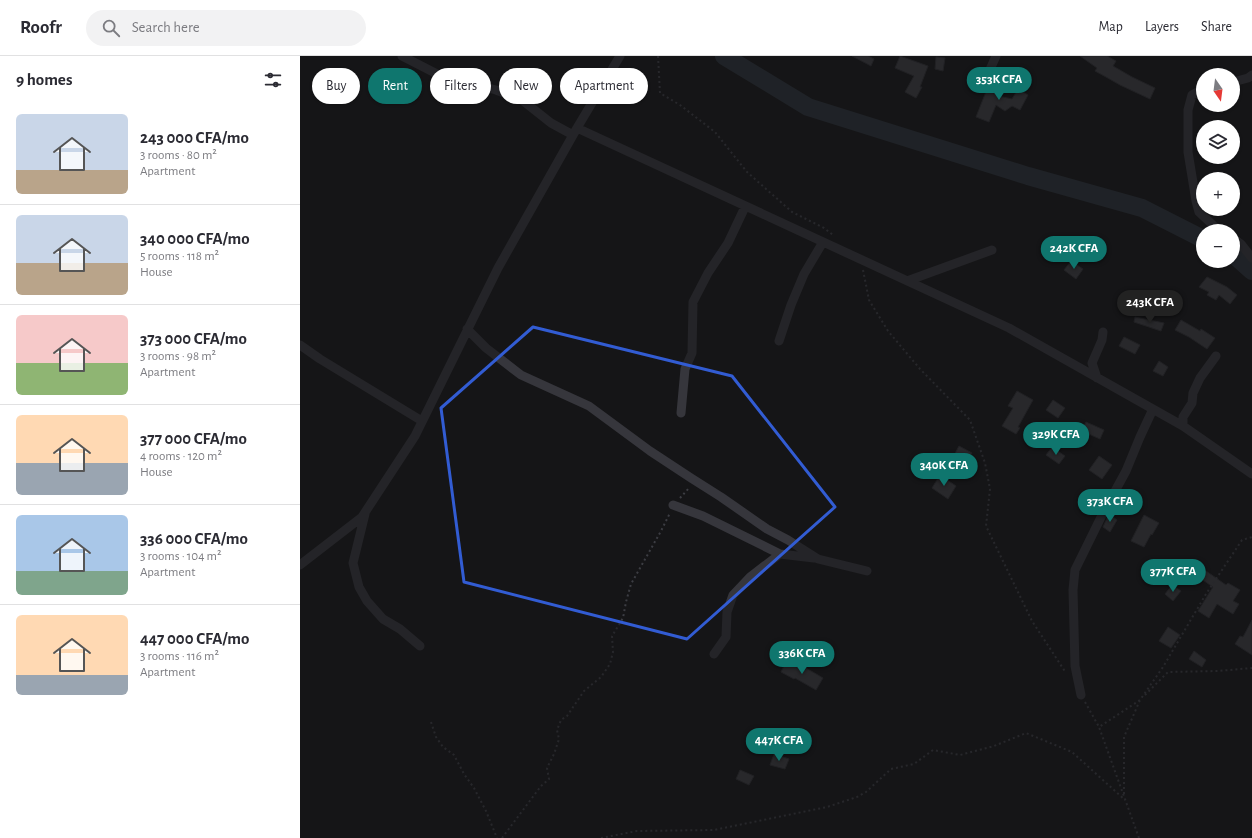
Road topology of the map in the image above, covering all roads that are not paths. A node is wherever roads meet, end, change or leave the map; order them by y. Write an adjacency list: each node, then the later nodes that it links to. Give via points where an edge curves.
1 (402, 56): 8 (street, via 439,75 496,90 522,100 551,123)
2 (620, 56): 8 (street)
3 (996, 56): 4 (street)
4 (988, 74)
5 (1252, 75): 6 (street)
6 (1240, 80)
7 (1196, 93): 10 (street, via 1192,95 1188,110 1188,152 1199,212)
8 (575, 132): 9 (street); 16 (street, via 498,268)
9 (745, 207): 11 (street); 23 (street, via 728,243 693,302 692,353 684,369)
10 (1212, 224)
11 (823, 242): 15 (street); 18 (street, via 804,274)
12 (1240, 243): 14 (street)
13 (992, 250): 15 (street)
14 (1252, 258)
15 (907, 281): 21 (street, via 1009,328)
16 (467, 329): 24 (street); 30 (street, via 486,348 521,375 589,406 631,438 766,529)
17 (1103, 332): 21 (street, via 1092,363)
18 (779, 341)
19 (300, 345): 24 (street)
20 (1216, 356): 25 (street, via 1200,378 1193,393 1192,403 1183,417)
21 (1097, 378): 22 (street)
22 (1153, 409): 25 (street); 35 (street, via 1126,471 1075,570 1074,635)
23 (681, 413)
24 (422, 421): 28 (street, via 415,436)
25 (1182, 426): 26 (street)
26 (1252, 474)
27 (673, 504): 29 (street)
28 (366, 510): 31 (street, via 362,517); 33 (street, via 354,563 360,587 367,601 383,620 400,629)
29 (780, 554): 30 (street); 34 (street, via 750,577 733,595 727,612 726,637)
30 (818, 559): 32 (street)
31 (300, 565)
32 (867, 571)
33 (420, 646)
34 (714, 654)
35 (1081, 695)

